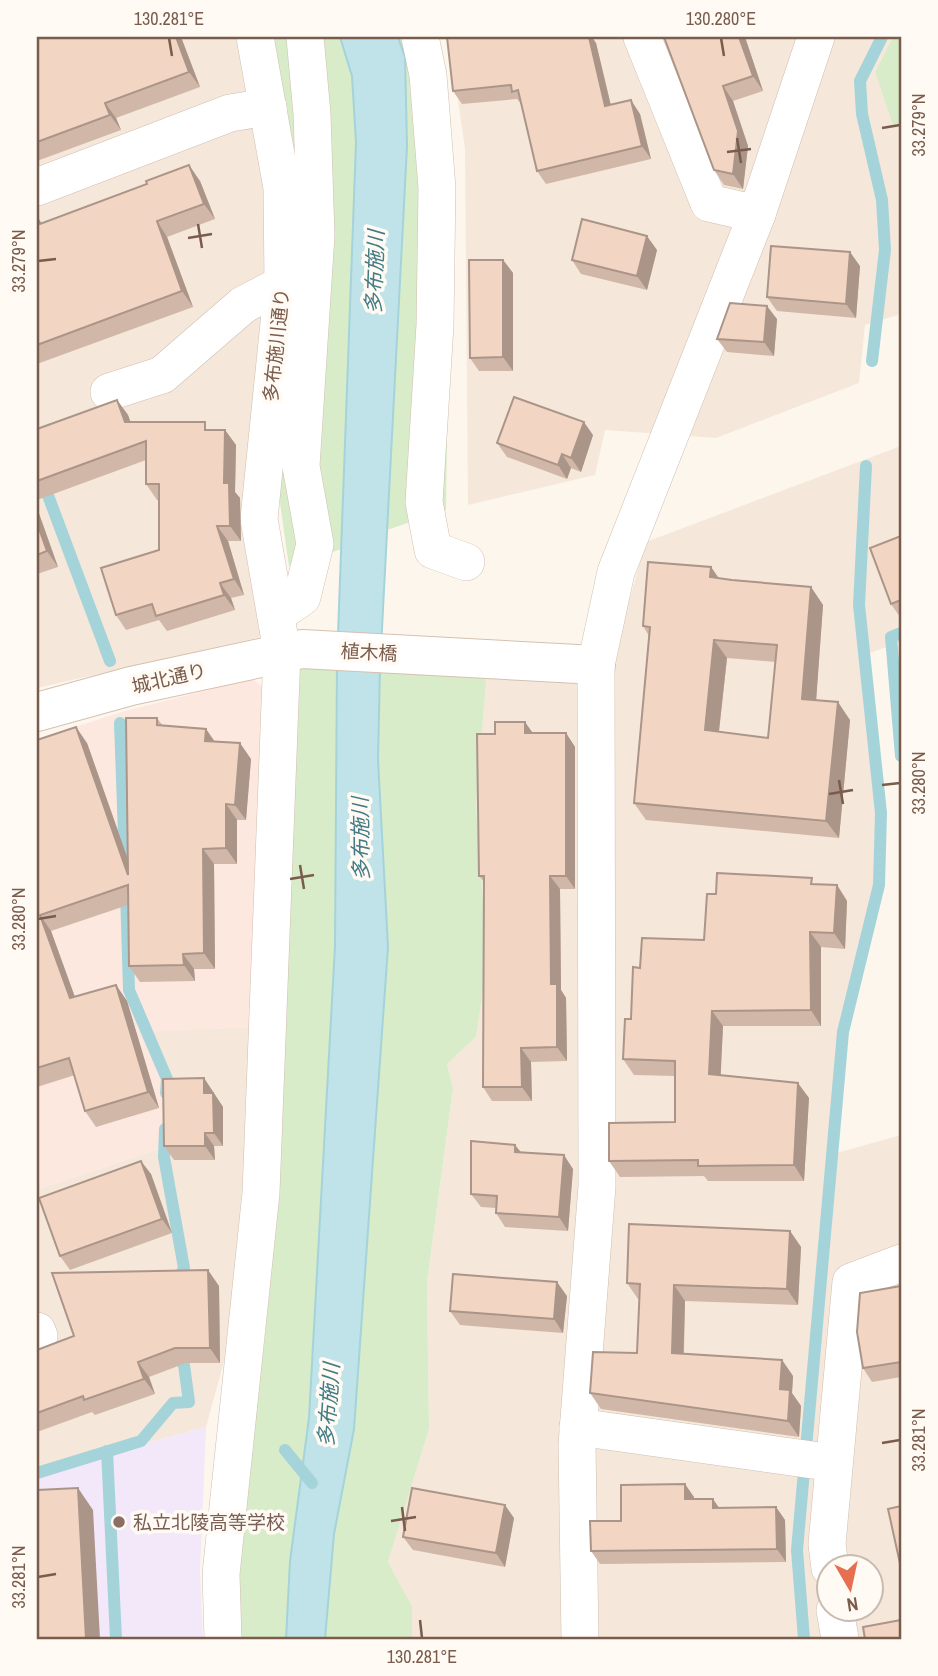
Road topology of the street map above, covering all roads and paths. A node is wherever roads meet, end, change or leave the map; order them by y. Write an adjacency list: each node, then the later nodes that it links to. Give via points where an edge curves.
1 (255, 37): 7 (street, 多布施川通り)
2 (305, 37): 6 (street)
3 (421, 37): 12 (street, via 437,188 435,325 424,502 433,550)
4 (642, 37): 9 (street, via 709,203)
5 (816, 37): 9 (street)
6 (312, 114): 7 (street); 13 (street, via 316,235 301,466 315,544 302,597)
7 (269, 115): 8 (street, via 230,113); 10 (street, 多布施川通り, via 282,188)
8 (37, 187)
9 (757, 214): 15 (street, via 616,572)
10 (283, 284): 11 (street, via 243,305 162,375); 13 (street, 多布施川通り, via 259,519)
11 (108, 392)
12 (466, 562)
13 (276, 615): 14 (street, 多布施川通り)
14 (292, 651): 15 (street, 植木橋); 16 (street, 城北通り); 21 (street, 多布施川通り, via 261,1193 221,1574)
15 (596, 665): 18 (street, via 597,1186)
16 (37, 712)
17 (901, 1263): 19 (street, via 851,1282)
18 (578, 1427): 19 (street); 22 (street)
19 (834, 1463): 20 (street)
20 (828, 1554)
21 (223, 1639)
22 (580, 1639)

